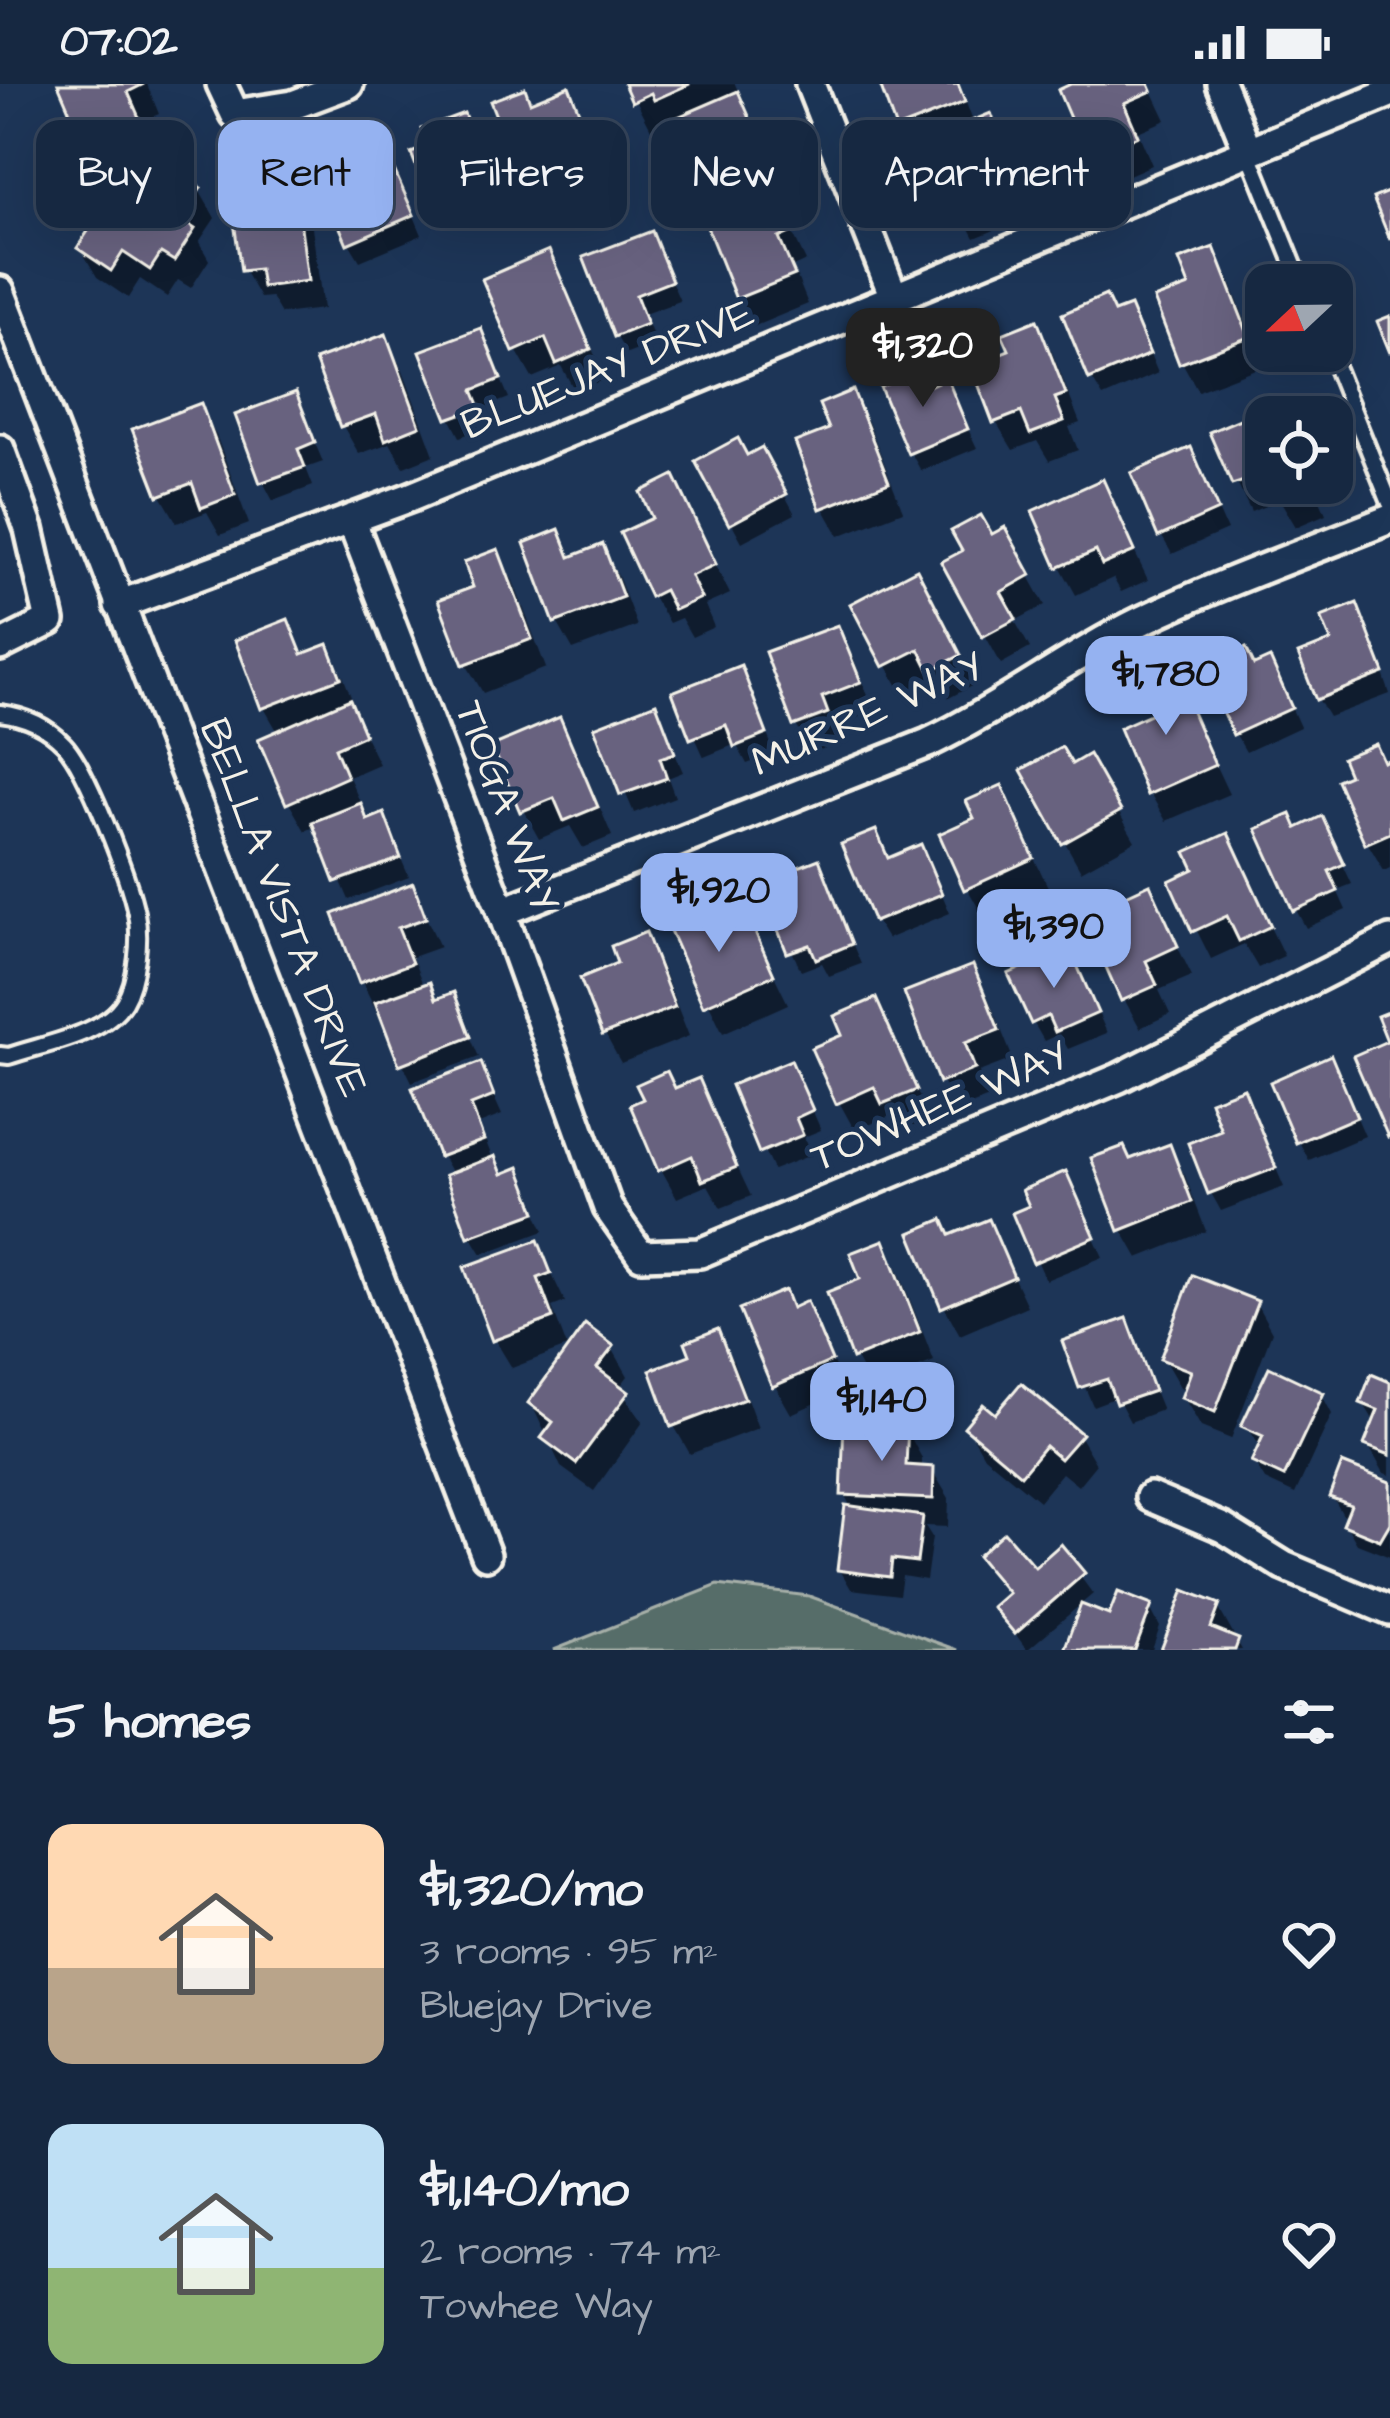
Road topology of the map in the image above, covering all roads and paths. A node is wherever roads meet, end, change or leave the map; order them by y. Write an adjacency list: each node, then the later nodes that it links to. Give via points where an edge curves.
1 (220, 84): 2 (street, via 235,114 293,105)
2 (349, 84)
3 (810, 84): 9 (street)
4 (1221, 84): 6 (street)
5 (1390, 93): 6 (street, BLUEJAY DRIVE)
6 (1247, 148): 7 (lane); 9 (street, BLUEJAY DRIVE)
7 (1294, 264)
8 (0, 291): 15 (street, BELLA VISTA DRIVE)
9 (895, 297): 13 (street, BLUEJAY DRIVE)
10 (1337, 372): 12 (lane)
11 (0, 449): 16 (street, via 50,621)
12 (1390, 503)
13 (351, 519): 15 (street, BLUEJAY DRIVE); 18 (street, TIOGA WAY)
14 (1390, 519): 18 (street, MURRE WAY, via 1146,619 928,743)
15 (119, 604): 23 (street, BELLA VISTA DRIVE)
16 (0, 646)
17 (0, 713): 20 (lane, via 46,728 81,770 136,914 137,940 132,982 110,1017)
18 (502, 912): 21 (street, TIOGA WAY, via 608,1208)
19 (1390, 940): 21 (street, TOWHEE WAY, via 1119,1078 700,1253)
20 (0, 1055)
21 (641, 1255)
22 (1150, 1497): 24 (street)
23 (486, 1555)
24 (1390, 1611)

